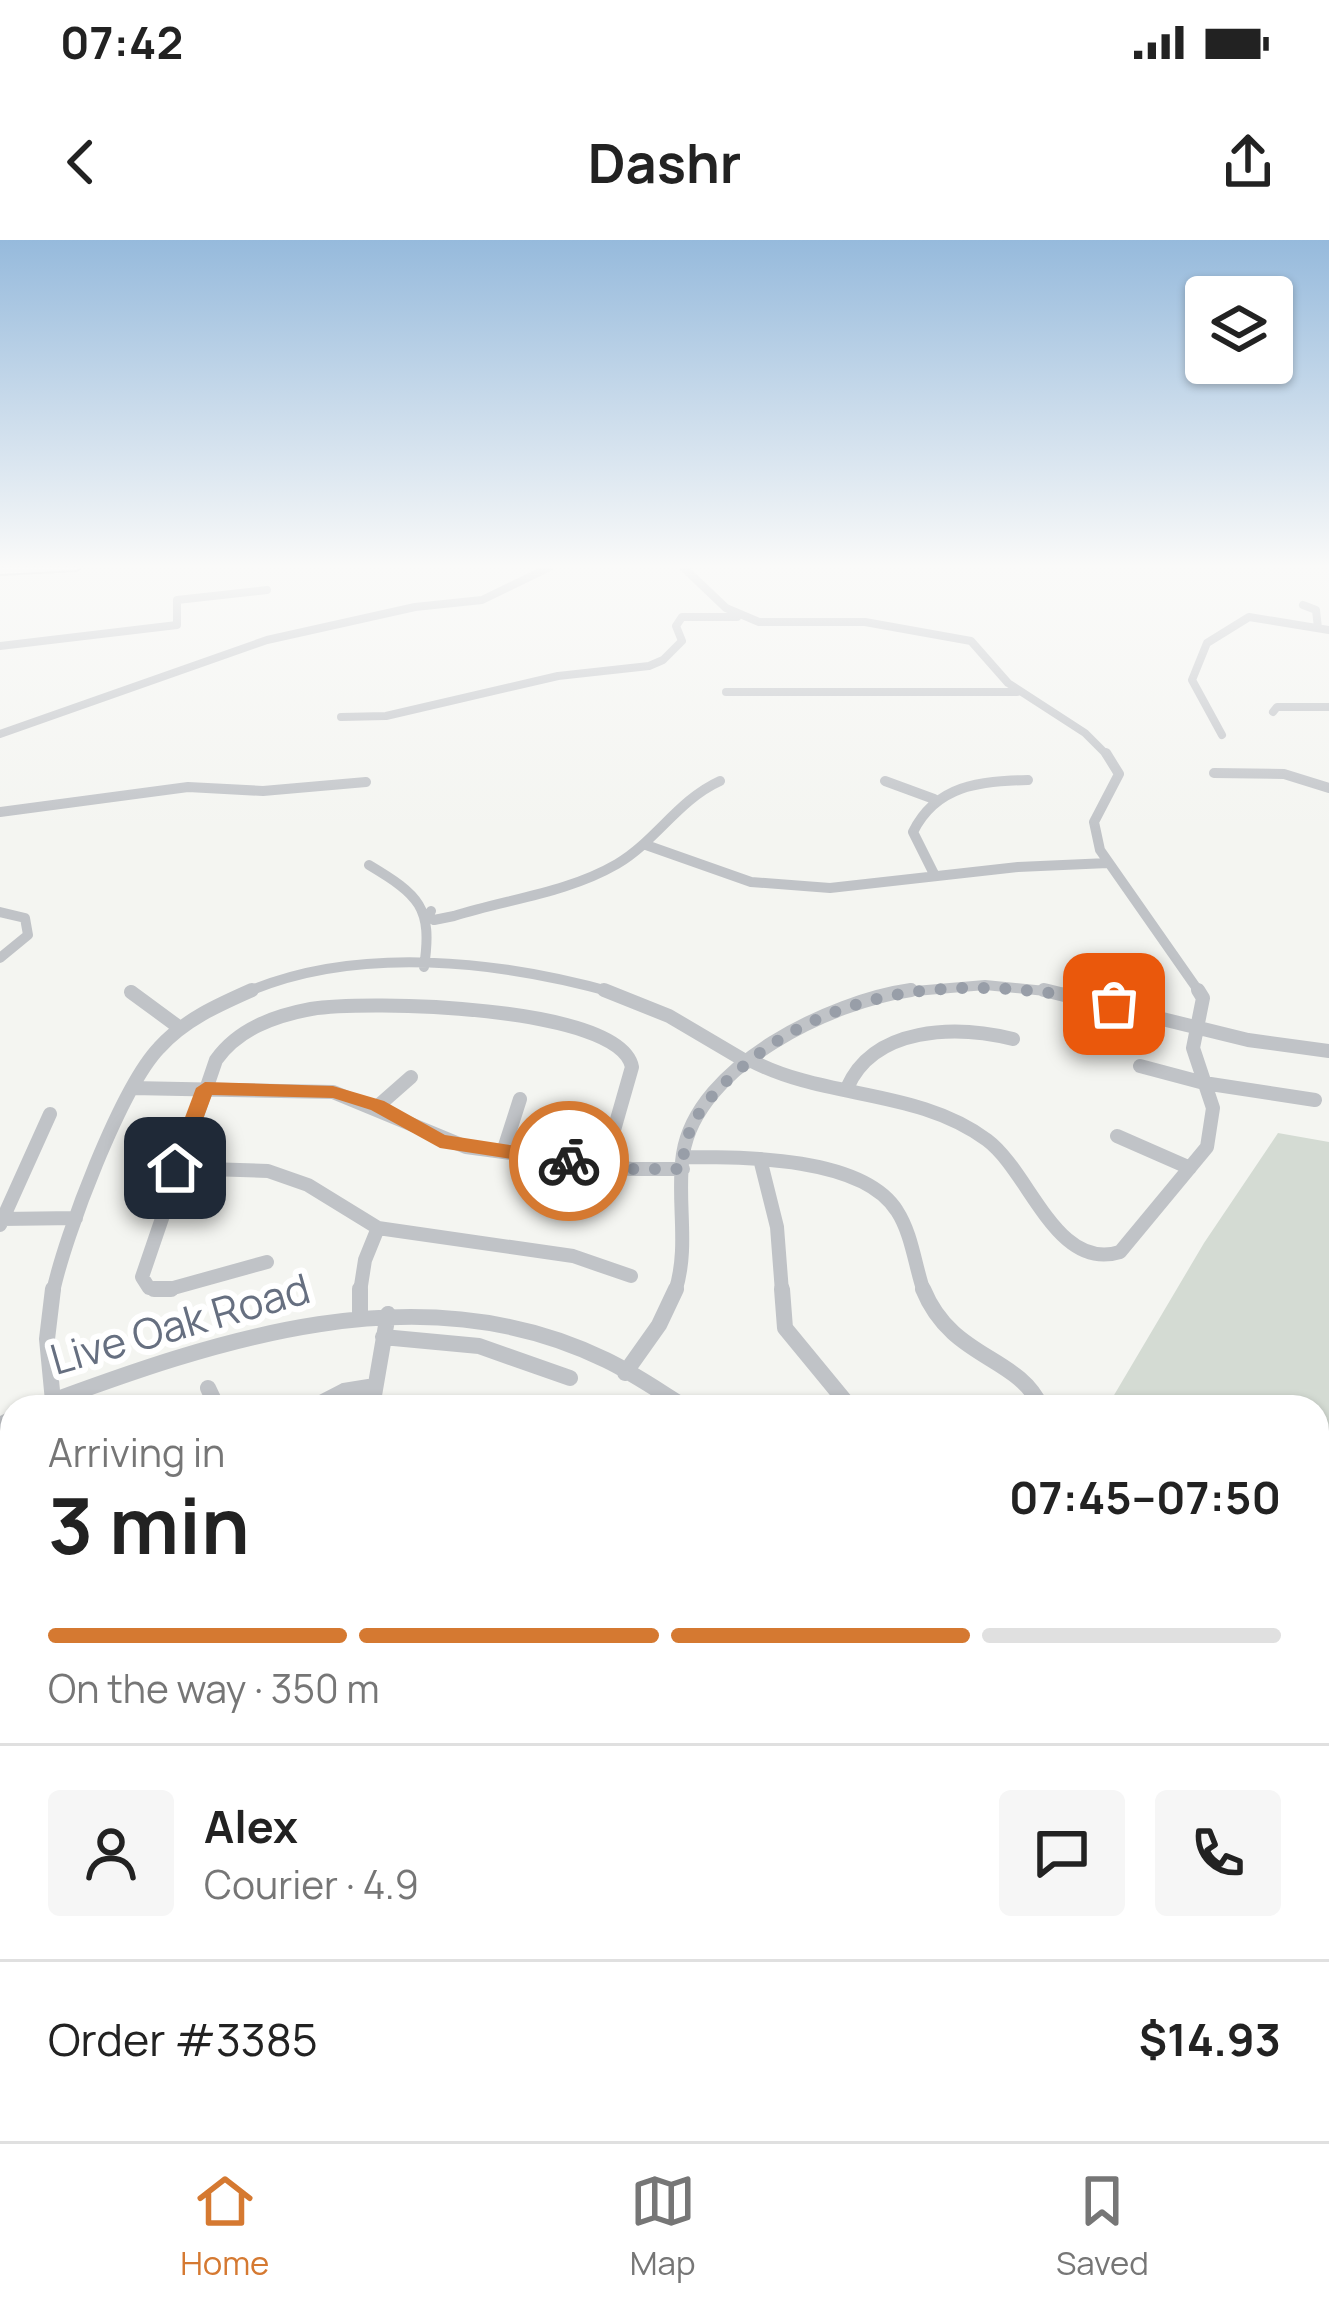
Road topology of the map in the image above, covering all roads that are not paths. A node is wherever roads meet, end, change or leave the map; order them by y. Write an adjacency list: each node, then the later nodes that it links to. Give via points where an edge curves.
1 (218, 656): 10 (street)
2 (667, 656): 9 (street, via 386,716)
3 (988, 656): 6 (street)
4 (1202, 656): 11 (street, via 1192,680)
5 (726, 692): 6 (street)
6 (1022, 692): 21 (street, via 1097,743 1114,764 1116,786 1094,822)
7 (1329, 707): 8 (street)
8 (1273, 712)
9 (341, 717)
10 (0, 734)
11 (1222, 735)
12 (1214, 772): 17 (street, via 1284,774)
13 (1028, 780): 18 (street, via 961,787)
14 (720, 781): 20 (street, via 698,789)
15 (885, 781): 18 (street)
16 (366, 782): 19 (street, via 263,791 188,787)
17 (1329, 788)
18 (934, 800): 23 (street, via 913,832)
19 (0, 812)
20 (646, 845): 23 (street, via 751,882 830,888); 25 (street, via 560,891 434,920)
21 (1108, 863): 23 (street); 30 (street, via 1194,979 1203,998)
22 (369, 865): 25 (street, via 410,890)
23 (935, 876)
24 (0, 912): 26 (street, via 30,926)
25 (429, 914): 27 (street)
26 (0, 958)
27 (424, 967): 29 (street, via 287,977 214,1005); 33 (street, via 513,970 614,992)
28 (131, 992): 29 (street)
29 (180, 1028): 37 (street)
30 (1196, 1028): 32 (street, via 1264,1046); 33 (street, via 1067,994 938,987 844,1006); 36 (street, via 1194,1057)
31 (1013, 1039): 39 (street, via 988,1030 901,1041 855,1066)
32 (1329, 1051)
33 (748, 1061): 39 (street, via 786,1080); 47 (street, via 710,1095 690,1128)
34 (1140, 1066): 36 (street)
35 (411, 1077): 42 (street)
36 (1204, 1081): 41 (street); 50 (street, via 1215,1127)
37 (132, 1088): 38 (street); 51 (street)
38 (205, 1088): 42 (street, via 315,1090); 48 (street, via 236,1040 314,1009 442,1008 536,1018 629,1053 633,1071); 49 (street)
39 (847, 1088): 50 (street, via 930,1108 984,1138 1087,1255 1120,1252)
40 (520, 1100): 45 (street)
41 (1315, 1100)
42 (378, 1106): 45 (street, via 440,1141)
43 (50, 1114): 52 (street)
44 (1117, 1136): 50 (street)
45 (503, 1152): 48 (street)
46 (760, 1159): 47 (street); 69 (street, via 777,1227 785,1328); 70 (street, via 858,1178 890,1199 928,1306 955,1338)
47 (683, 1163): 48 (street); 59 (street, via 681,1270 668,1310)
48 (604, 1166)
49 (175, 1168): 53 (street, via 245,1168 295,1179); 54 (street, via 142,1277 148,1288)
50 (1190, 1168)
51 (76, 1218): 52 (street); 63 (street, via 45,1319)
52 (1, 1222)
53 (378, 1228): 55 (street, via 573,1256); 57 (street, via 358,1279)
54 (267, 1262)
55 (631, 1276)
56 (388, 1314): 57 (street, Live Oak Road); 58 (street); 59 (street, Live Oak Road, via 483,1318 567,1342)
57 (360, 1316): 64 (street, Live Oak Road, via 215,1345)
58 (383, 1337): 60 (street, via 503,1350); 61 (street)
59 (625, 1373): 68 (street, Live Oak Road)
60 (570, 1378)
61 (375, 1386): 66 (street); 67 (street)
62 (208, 1388): 65 (street)
63 (45, 1395)
64 (71, 1395)
65 (212, 1395)
66 (339, 1395)
67 (374, 1395)
68 (660, 1395)
69 (839, 1395)
70 (1034, 1395)

